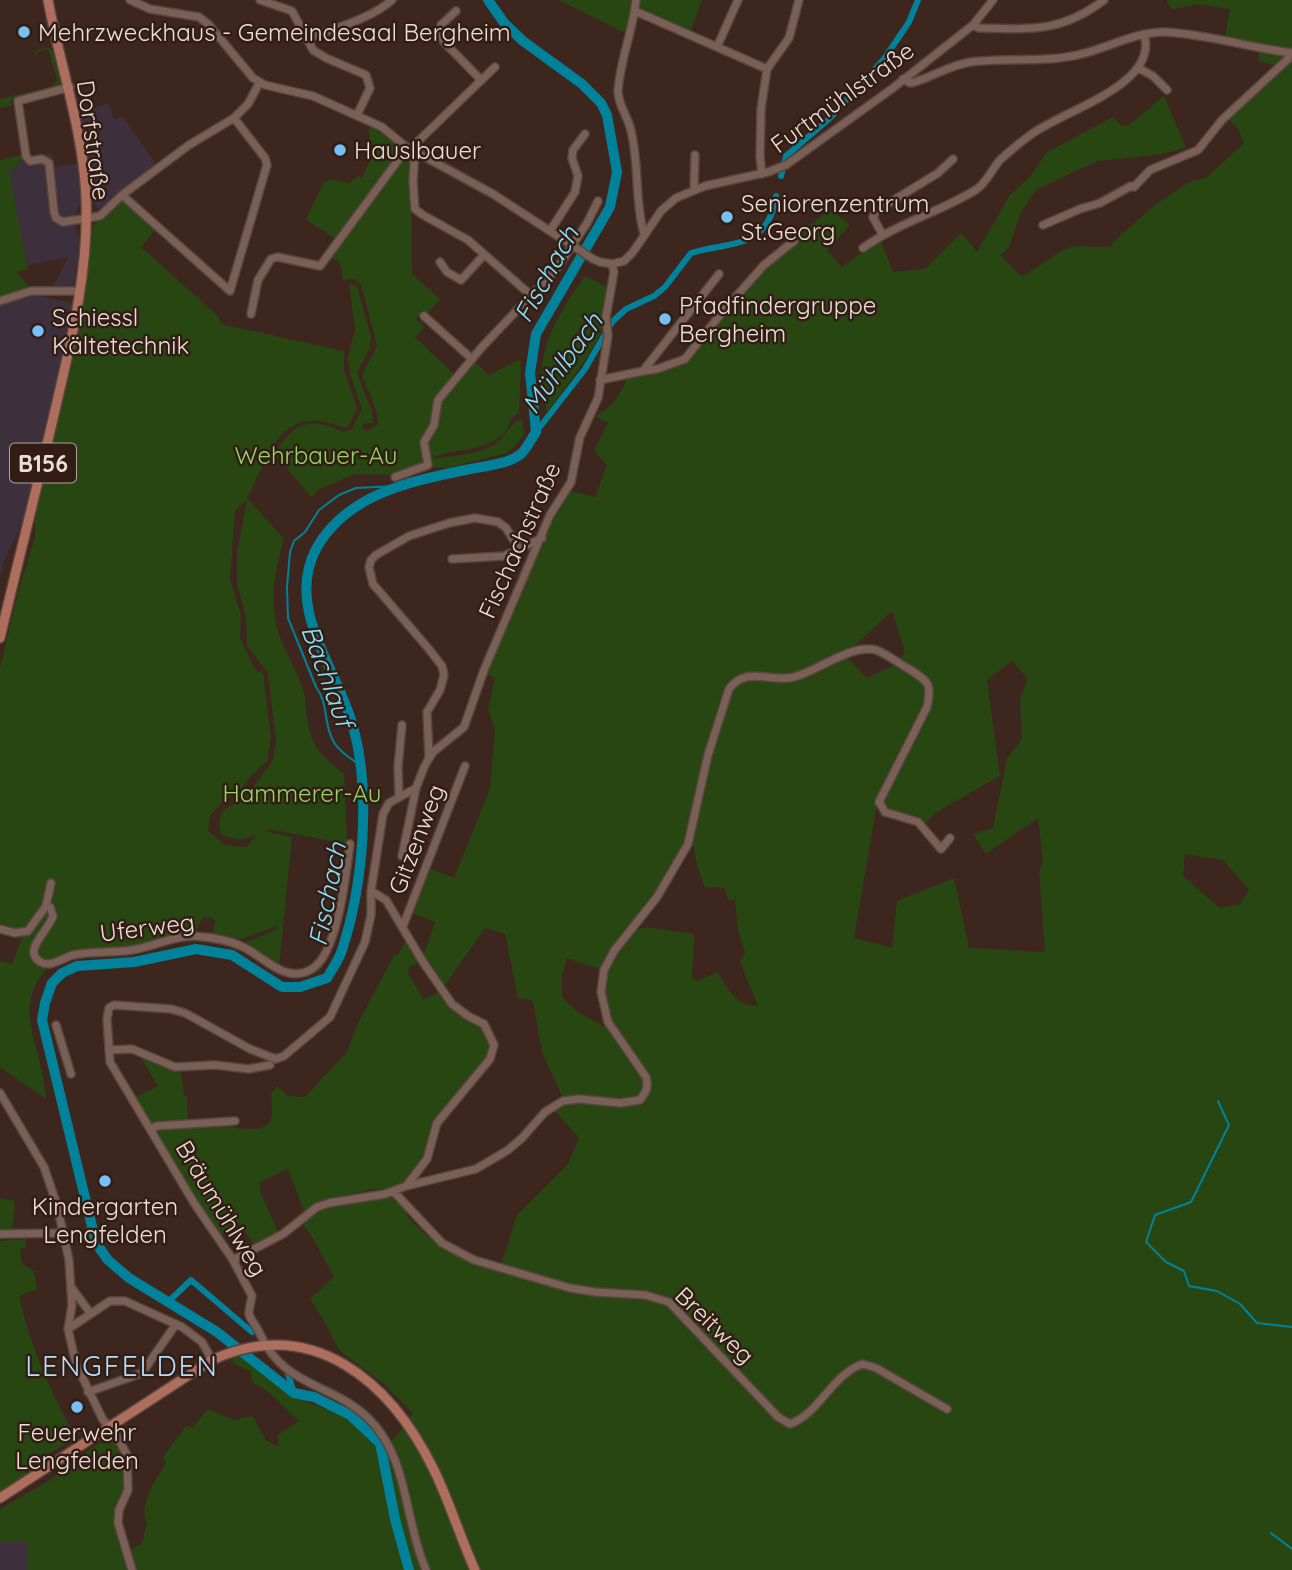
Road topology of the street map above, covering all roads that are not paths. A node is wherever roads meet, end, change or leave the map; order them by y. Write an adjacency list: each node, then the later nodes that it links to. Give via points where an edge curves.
1 (48, 0): 25 (main road, Dorfstraße / B156)
2 (130, 0): 24 (street, via 150,9 199,17)
3 (260, 0): 12 (street)
4 (289, 0): 12 (street)
5 (392, 0): 16 (street)
6 (636, 0): 13 (street)
7 (738, 0): 17 (street)
8 (799, 0): 21 (street, via 789,38)
9 (993, 0): 14 (street, Furtmühlstraße)
10 (1104, 0): 14 (street, via 1076,18 1039,29 979,29)
11 (456, 10): 23 (street, via 439,30 444,42)
12 (292, 11): 16 (street)
13 (635, 11): 17 (street); 40 (street, via 618,99 634,146)
14 (973, 25): 22 (street, Furtmühlstraße)
15 (1143, 34): 18 (street, via 1165,32); 20 (street, via 1146,50); 22 (street, via 1061,58 972,62 915,82)
16 (306, 39): 27 (street, via 326,58 366,75 370,88)
17 (717, 47): 21 (street)
18 (1290, 53): 38 (street, via 1198,150 1150,170 1133,187 1100,203)
19 (495, 67): 23 (street)
20 (1139, 68): 26 (street); 41 (street, via 1104,95 1029,136 999,161 979,187)
21 (767, 69): 33 (street, via 762,94)
22 (903, 79): 33 (street, Furtmühlstraße, via 786,165)
23 (481, 80): 30 (street)
24 (260, 82): 27 (street, via 313,96); 28 (street)
25 (69, 87): 37 (main road, Dorfstraße / B156, via 85,180); 37 (street, via 18,101 26,156 30,161 49,163 56,218 63,222)
26 (1167, 90)
27 (357, 115): 30 (street)
28 (234, 118): 35 (street); 35 (street, via 267,164 230,291)
29 (585, 134): 39 (street, via 573,150 578,176 575,192)
30 (410, 148): 39 (street); 45 (street, via 415,209 468,240); 52 (street, via 320,266 271,259 258,280)
31 (695, 155): 34 (street)
32 (953, 159): 41 (street, via 876,211 873,217)
33 (762, 174): 34 (street, Furtmühlstraße)
34 (694, 190): 40 (street, Furtmühlstraße, via 661,211)
35 (122, 195): 37 (street, via 107,212)
36 (598, 201): 43 (street)
37 (86, 220): 49 (main road, Dorfstraße / B156)
38 (1043, 225)
39 (550, 231): 43 (street)
40 (644, 234): 47 (street, Furtmühlstraße, via 624,261)
41 (882, 234): 44 (street)
42 (794, 241): 55 (street, via 764,265 685,359)
43 (572, 246): 47 (street); 50 (street)
44 (863, 248)
45 (484, 255): 46 (street, via 461,280); 50 (street)
46 (440, 262)
47 (612, 264): 56 (street, Fischachstraße)
48 (719, 274): 55 (street)
49 (80, 289): 51 (street, via 31,291); 61 (main road, B156, via 71,345)
50 (533, 297): 54 (street)
51 (0, 301)
52 (251, 314)
53 (424, 316): 54 (street)
54 (472, 359): 57 (street, via 438,400 434,425 424,442 428,465)
55 (643, 371): 56 (street)
56 (600, 380): 58 (street, Fischachstraße, via 596,406 580,437 571,482)
57 (395, 477)
58 (542, 538): 59 (street); 64 (street, Fischachstraße, via 464,726)
59 (521, 548): 60 (street, via 504,556); 64 (street, via 498,522 471,518 409,536 371,560 373,584 442,666 440,690 427,712)
60 (452, 559)
61 (6, 592): 62 (main road, B156)
62 (0, 638)
63 (402, 725): 67 (street)
64 (429, 758): 66 (street, Fischachstraße)
65 (465, 766): 74 (street, Gitzenweg)
66 (416, 788): 67 (street); 70 (street, Fischachstraße)
67 (399, 796): 72 (street, Bräumühlweg, via 383,814)
68 (950, 838): 83 (street, via 941,849 918,822 885,812 879,802 923,716 930,690 926,680 870,649 793,678 752,675 737,680 729,689 708,755 688,844 657,897 604,970 604,1010 646,1077 646,1092 633,1102 563,1101 545,1112 508,1150 476,1169)
69 (350, 844): 73 (street, Uferweg, via 328,950 313,968 296,974 281,971 237,944 194,936 128,951 71,956 51,965 36,958 33,951 51,922 52,912)
70 (402, 856)
71 (51, 883): 73 (street, Uferweg)
72 (371, 891): 74 (street, Gitzenweg, via 386,900); 77 (street, Bräumühlweg, via 365,942 330,1017 279,1059 250,1049 185,1013 114,1005 107,1019)
73 (46, 906): 75 (street, Uferweg, via 28,931)
74 (403, 926): 83 (street, Gitzenweg, via 445,994 459,1010 484,1024 494,1045 490,1059 437,1123 427,1159)
75 (0, 929)
76 (56, 1024): 79 (street)
77 (109, 1050): 78 (street, via 132,1049 175,1067 249,1069); 82 (street, Bräumühlweg, via 110,1062)
78 (270, 1065)
79 (71, 1074)
80 (0, 1093): 85 (street, via 44,1167)
81 (235, 1121): 82 (street, Bräumühlweg)
82 (151, 1129): 87 (street, Bräumühlweg)
83 (406, 1186): 84 (street)
84 (394, 1192): 87 (street, via 317,1207 283,1234); 95 (street, Breitweg, via 442,1242 474,1260 570,1288 645,1295 668,1302 790,1424 850,1370 863,1364)
85 (64, 1233): 86 (street); 88 (street)
86 (0, 1234)
87 (233, 1260): 92 (street, Bräumühlweg, via 251,1292 247,1314)
88 (71, 1287): 89 (street); 91 (street)
89 (91, 1314): 90 (street, via 118,1300); 91 (street)
90 (176, 1324): 93 (street, via 202,1342); 94 (street, via 142,1373)
91 (68, 1329): 94 (street)
92 (264, 1345): 93 (main road); 99 (street, Bräumühlweg, via 292,1375 349,1403 386,1440); 100 (main road, via 300,1347 331,1357 352,1368 383,1395 405,1420 435,1471)
93 (212, 1360): 96 (main road)
94 (88, 1392): 96 (street)
95 (947, 1409)
96 (108, 1426): 97 (main road); 98 (street, via 128,1458 128,1490 118,1523)
97 (0, 1498)
98 (132, 1570)
99 (426, 1570)
100 (475, 1570)

